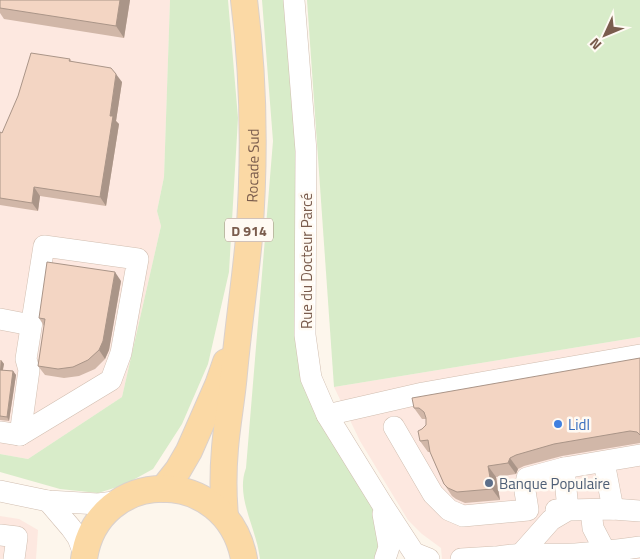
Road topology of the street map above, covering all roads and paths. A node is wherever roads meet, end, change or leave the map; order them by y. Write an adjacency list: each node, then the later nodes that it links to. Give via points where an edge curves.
1 (244, 0): 5 (main road, Rocade Sud / D 914, via 253,160 249,239)
2 (294, 0): 8 (street, Rue du Docteur Parcé, via 306,151 305,335 311,378)
3 (0, 319): 4 (street)
4 (32, 325): 11 (street, via 26,359 29,370); 11 (street, via 44,246 138,259 121,353 111,380)
5 (238, 331): 15 (main road, D 914, via 189,451); 25 (main road, D 914, via 225,447)
6 (640, 355): 7 (street)
7 (378, 403): 8 (street); 9 (street)
8 (327, 415): 19 (street, Rue du Docteur Parcé)
9 (394, 427): 10 (street); 21 (street, via 433,494 449,510 463,516)
10 (416, 432)
11 (10, 434)
12 (640, 455): 13 (street)
13 (604, 462): 14 (street); 20 (street)
14 (564, 468): 21 (street, via 527,478); 22 (street)
15 (163, 489): 18 (main road, via 137,493); 25 (main road, via 194,494)
16 (0, 491): 17 (street)
17 (48, 501): 18 (street, via 98,504); 31 (street, via 75,533)
18 (122, 501): 31 (main road, via 97,524)
19 (382, 504): 32 (street, Rue du Docteur Parcé); 37 (street, Rue du Docteur Parcé, via 389,547)
20 (613, 509): 23 (street); 24 (street)
21 (528, 510): 22 (street)
22 (568, 510): 23 (street); 30 (street, via 551,520)
23 (591, 510): 28 (street, via 593,528)
24 (640, 511)
25 (225, 516): 36 (main road, via 238,536)
26 (0, 535): 35 (street, via 17,537)
27 (640, 547): 28 (street)
28 (605, 551): 29 (street); 33 (street)
29 (577, 554): 30 (street); 39 (street)
30 (520, 555): 34 (street)
31 (84, 556)
32 (418, 557)
33 (640, 557)
34 (490, 558): 38 (street)
35 (14, 559)
36 (244, 559)
37 (385, 559)
38 (461, 559)
39 (552, 559)

